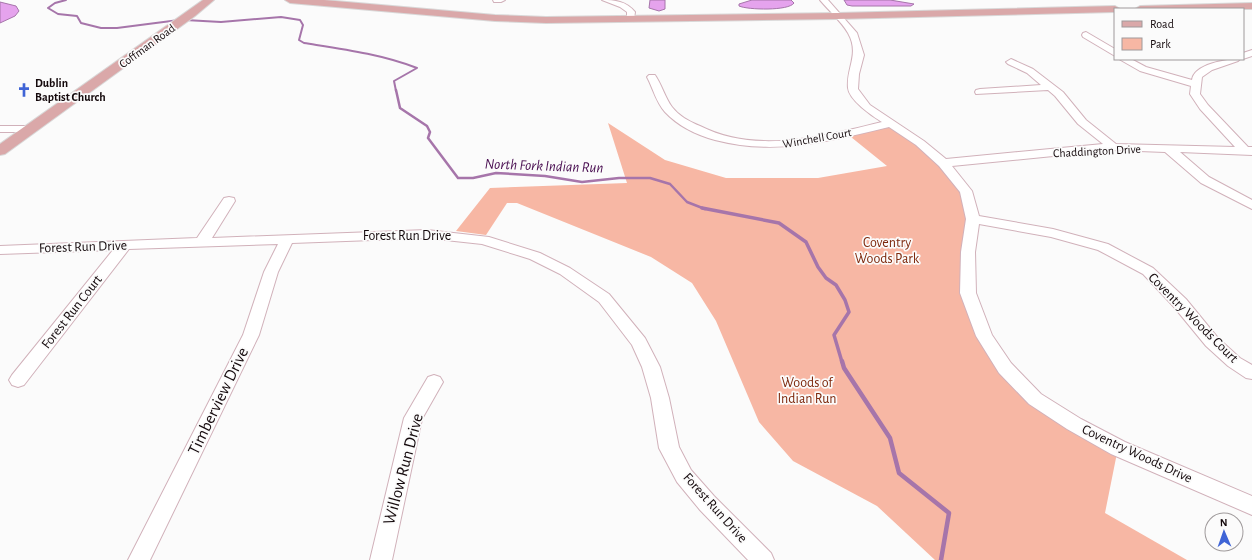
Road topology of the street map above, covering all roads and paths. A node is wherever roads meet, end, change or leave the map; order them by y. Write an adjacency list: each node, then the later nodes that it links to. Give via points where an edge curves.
1 (209, 0): 14 (main road, Coffman Road)
2 (216, 0): 14 (main road, Coffman Road)
3 (290, 0): 10 (main road)
4 (305, 0): 10 (main road)
5 (497, 0): 6 (street)
6 (501, 0)
7 (606, 0): 16 (street, via 628,7 631,12)
8 (824, 0): 15 (street, Coventry Woods Drive)
9 (1252, 1): 12 (main road)
10 (325, 4): 16 (main road, via 519,19)
11 (1252, 6): 12 (main road)
12 (1214, 8)
13 (1114, 9): 15 (main road)
14 (194, 12): 27 (main road, Coffman Road)
15 (837, 16): 16 (main road); 26 (street, Coventry Woods Drive, via 853,33 859,55 853,89 866,107)
16 (630, 19)
17 (1086, 35): 18 (street)
18 (1114, 53)
19 (1126, 60): 23 (street, via 1142,69)
20 (1232, 60): 23 (street, via 1209,68 1198,76)
21 (1011, 62): 24 (street, via 1030,71)
22 (652, 77): 26 (street, Winchell Court, via 669,109 693,128 728,141 780,146)
23 (1196, 84): 32 (street, via 1195,94 1204,107)
24 (1050, 87): 25 (street); 29 (street, via 1082,122)
25 (980, 92)
26 (889, 124): 33 (street, Coventry Woods Drive)
27 (32, 128): 28 (street); 31 (main road, Coffman Road)
28 (0, 130)
29 (1113, 147): 30 (street, Chaddington Drive); 33 (street, Chaddington Drive)
30 (1169, 148): 32 (street, Chaddington Drive); 35 (street, via 1205,180)
31 (0, 151)
32 (1249, 151)
33 (943, 163): 36 (street, Coventry Woods Drive, via 966,191)
34 (229, 201): 38 (street)
35 (1252, 205)
36 (973, 219): 41 (street, Coventry Woods Court, via 1053,233 1102,247 1148,271 1180,303 1212,342 1234,362); 44 (street, Coventry Woods Drive, via 968,252 968,293 984,336 1004,368 1035,399 1074,424 1118,448)
37 (288, 238): 38 (street, Forest Run Drive); 45 (street, Timberview Drive, via 270,272 251,334); 47 (street, Forest Run Drive, via 400,234 454,236 484,240 535,256 565,271 604,298 639,342 651,367 660,398 669,448 684,476)
38 (202, 242): 39 (street, Forest Run Drive)
39 (125, 245): 40 (street, Forest Run Drive); 42 (street, Forest Run Court)
40 (0, 250)
41 (1252, 373)
42 (18, 380)
43 (434, 382): 46 (street, Willow Run Drive, via 413,418)
44 (1252, 506)
45 (139, 560)
46 (381, 560)
47 (764, 560)

